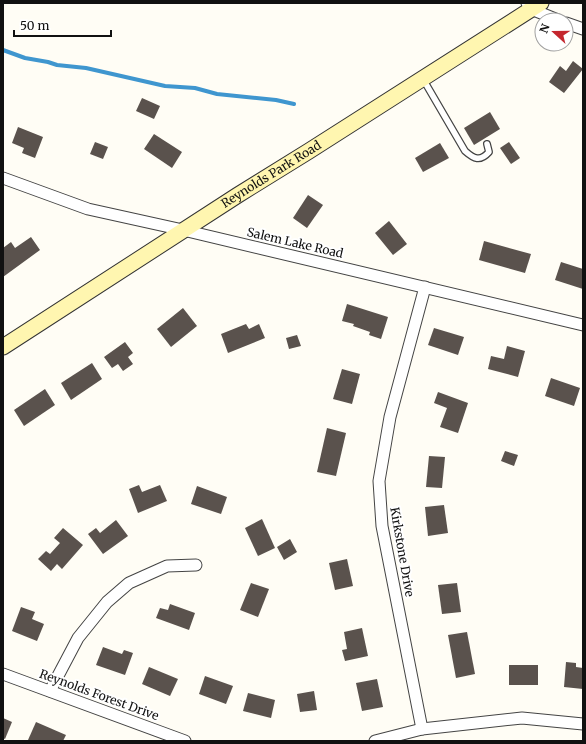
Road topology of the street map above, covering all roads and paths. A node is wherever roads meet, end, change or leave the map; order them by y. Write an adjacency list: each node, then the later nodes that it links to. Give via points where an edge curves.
1 (533, 5): 2 (street); 3 (main road, Reynolds Park Road)
2 (545, 12)
3 (423, 79): 4 (lane, via 465,151 470,156 485,157 489,152); 6 (main road, Reynolds Park Road)
4 (487, 144)
5 (3, 178): 6 (street, Salem Lake Road, via 88,209)
6 (183, 230): 7 (street, Salem Lake Road); 9 (main road, Reynolds Park Road)
7 (425, 287): 8 (street, Salem Lake Road); 14 (street, Kirkstone Drive, via 390,417 379,481 382,526)
8 (583, 325)
9 (3, 347)
10 (196, 565): 12 (street, via 167,566 129,583 112,597 78,638)
11 (3, 674): 12 (street, Reynolds Forest Drive)
12 (50, 691): 15 (street, Reynolds Forest Drive)
13 (583, 724): 14 (street, via 522,718)
14 (422, 729): 16 (street)
15 (185, 741)
16 (375, 741)

